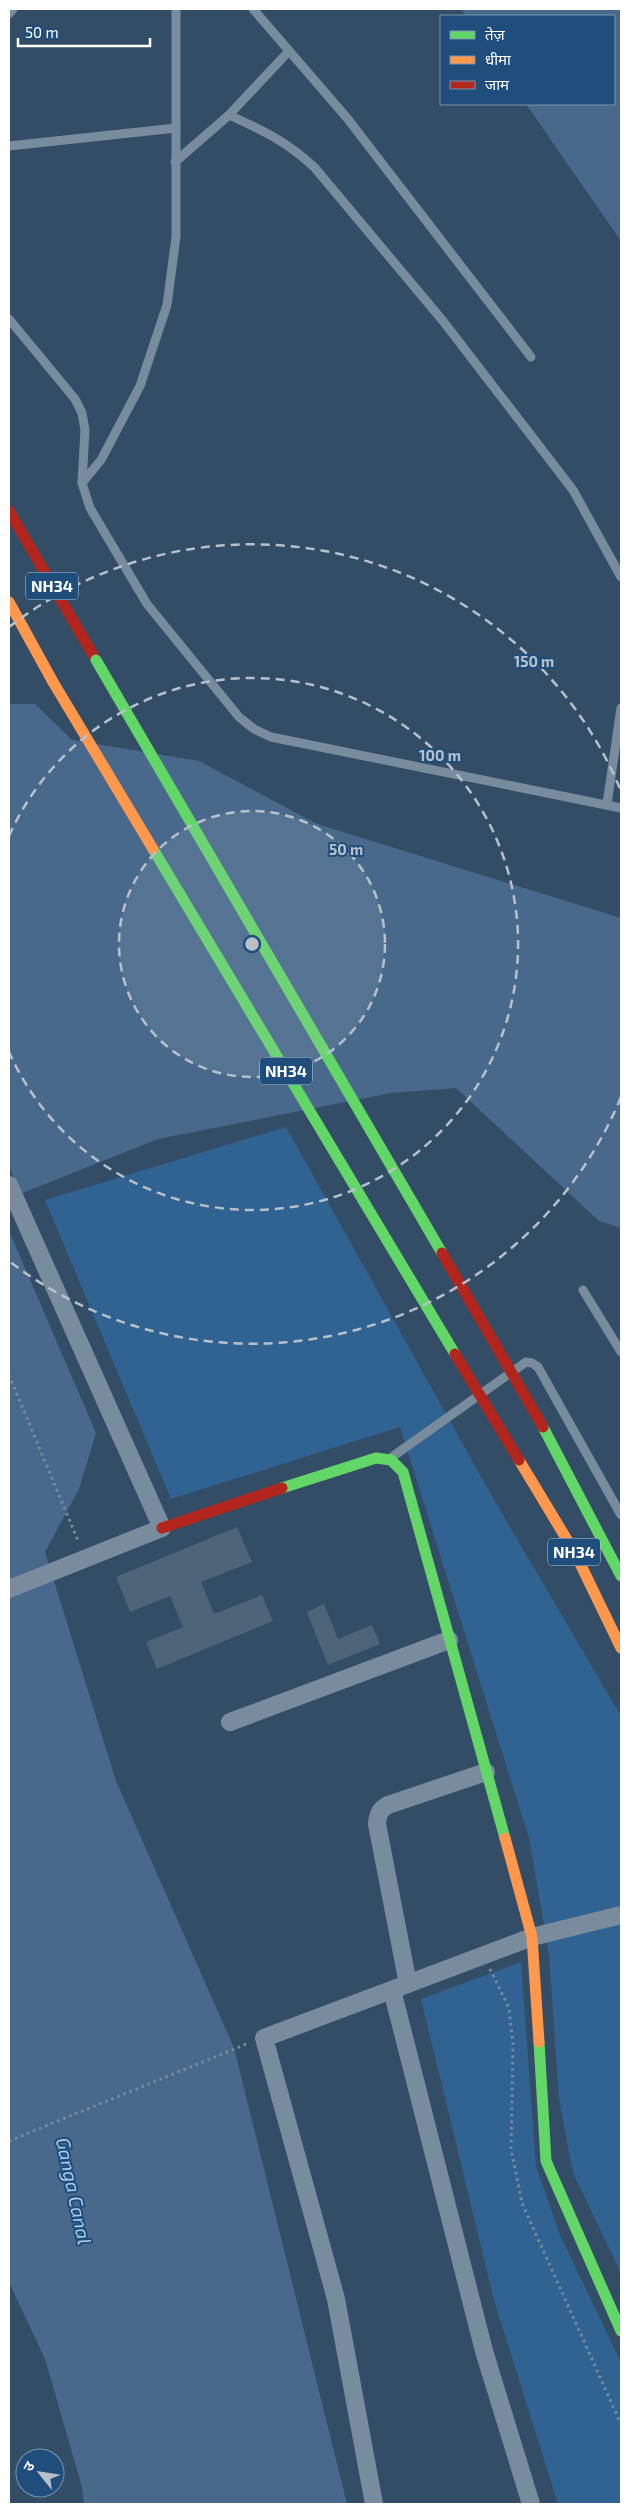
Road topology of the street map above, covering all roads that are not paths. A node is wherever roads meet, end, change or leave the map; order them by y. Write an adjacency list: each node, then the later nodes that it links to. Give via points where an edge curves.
1 (13, 9): 4 (lane)
2 (176, 9): 7 (lane)
3 (253, 9): 5 (lane)
4 (9, 14)
5 (289, 51): 6 (lane); 11 (lane, via 352,125)
6 (229, 115): 9 (lane); 14 (lane, via 274,135 296,149 315,168 442,321 573,490)
7 (176, 128): 8 (lane); 9 (lane)
8 (9, 146)
9 (175, 162): 12 (lane, via 176,238 167,305 140,386 101,460)
10 (9, 319): 12 (lane, via 76,399 85,430)
11 (531, 356)
12 (82, 484): 17 (lane, via 96,520 148,604 238,717 254,729 271,737)
13 (9, 511): 25 (main road, NH34, bridge, via 543,1427)
14 (621, 577)
15 (9, 602): 28 (main road, NH34, bridge, via 53,682 574,1554)
16 (621, 708): 17 (lane)
17 (607, 804): 18 (lane)
18 (621, 808)
19 (9, 1186): 24 (street)
20 (583, 1290): 21 (lane)
21 (621, 1352)
22 (391, 1458): 23 (lane, via 526,1362 532,1363 548,1385); 24 (main road, via 380,1456 364,1460); 27 (main road, via 403,1472)
23 (621, 1515)
24 (162, 1528): 26 (street)
25 (621, 1576)
26 (9, 1589)
27 (450, 1640): 29 (street); 30 (main road)
28 (621, 1648)
29 (230, 1722)
30 (486, 1772): 32 (main road); 33 (street, via 388,1805 378,1815)
31 (621, 1915): 32 (street)
32 (532, 1937): 33 (street); 34 (main road, via 546,2161)
33 (400, 1987): 35 (street, via 264,2038 336,2299); 36 (street, via 484,2351)
34 (621, 2331)
35 (374, 2504)
36 (531, 2504)

